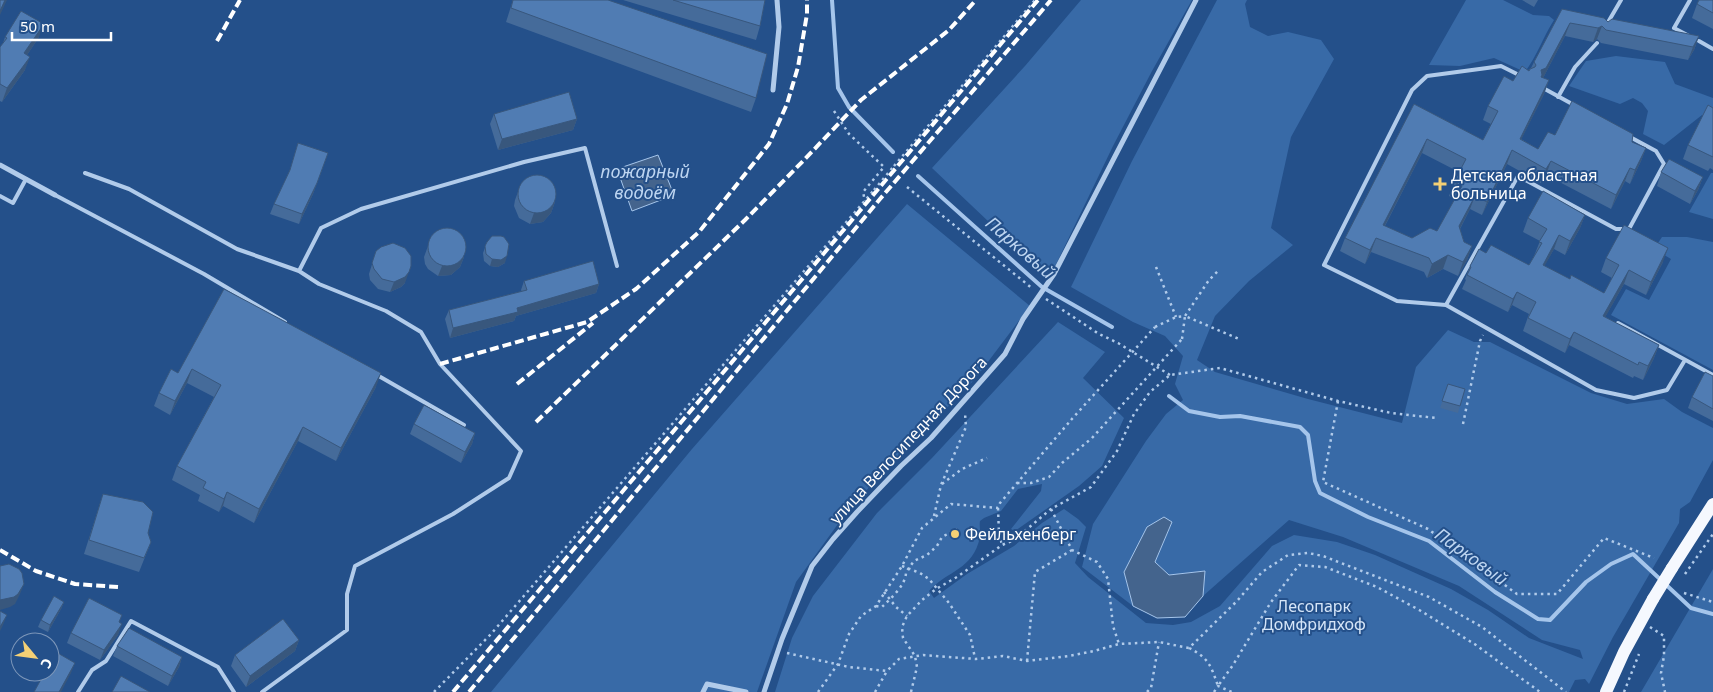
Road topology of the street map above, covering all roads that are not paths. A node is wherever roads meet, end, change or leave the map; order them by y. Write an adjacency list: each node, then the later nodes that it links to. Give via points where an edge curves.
1 (777, 0): 12 (street)
2 (1196, 0): 36 (street, улица Велосипедная Дорога, via 1054,274 1023,319 1005,354 931,438 857,512 812,566)
3 (1621, 0): 5 (lane)
4 (1690, 0): 6 (lane, via 1674,28)
5 (1603, 32)
6 (1691, 37)
7 (1699, 41): 9 (lane)
8 (1597, 43): 13 (lane, via 1575,67)
9 (1713, 49)
10 (1527, 79): 23 (lane, via 1501,66 1427,76 1412,90 1324,265 1397,301)
11 (1538, 85): 13 (lane)
12 (773, 90)
13 (1558, 96): 14 (lane)
14 (1582, 110)
15 (1623, 133): 23 (lane, via 1656,151 1664,164 1629,229 1616,229 1518,176)
16 (0, 165): 18 (street)
17 (85, 173): 22 (lane, via 129,189 237,249)
18 (26, 179): 19 (street); 20 (lane, via 13,203)
19 (55, 195): 25 (lane, via 204,274)
20 (0, 196)
21 (617, 266): 22 (lane, via 585,148 524,162 361,209 321,228)
22 (299, 271): 33 (lane, via 319,284 386,311 421,332 440,364 521,450 509,478 453,514 355,566 347,594 347,630)
23 (1446, 305): 26 (lane, via 1596,390 1634,398 1667,390)
24 (1618, 323): 26 (lane)
25 (289, 324)
26 (1685, 360): 28 (lane)
27 (372, 372): 29 (lane)
28 (1713, 375)
29 (464, 425)
30 (1713, 504): 37 (main road, bridge, via 1653,599)
31 (78, 692): 32 (lane, via 92,670 106,661 131,621 218,667)
32 (234, 692)
33 (262, 692)
34 (703, 692): 35 (street, via 707,684)
35 (746, 692)
36 (764, 692)
37 (1606, 692)

